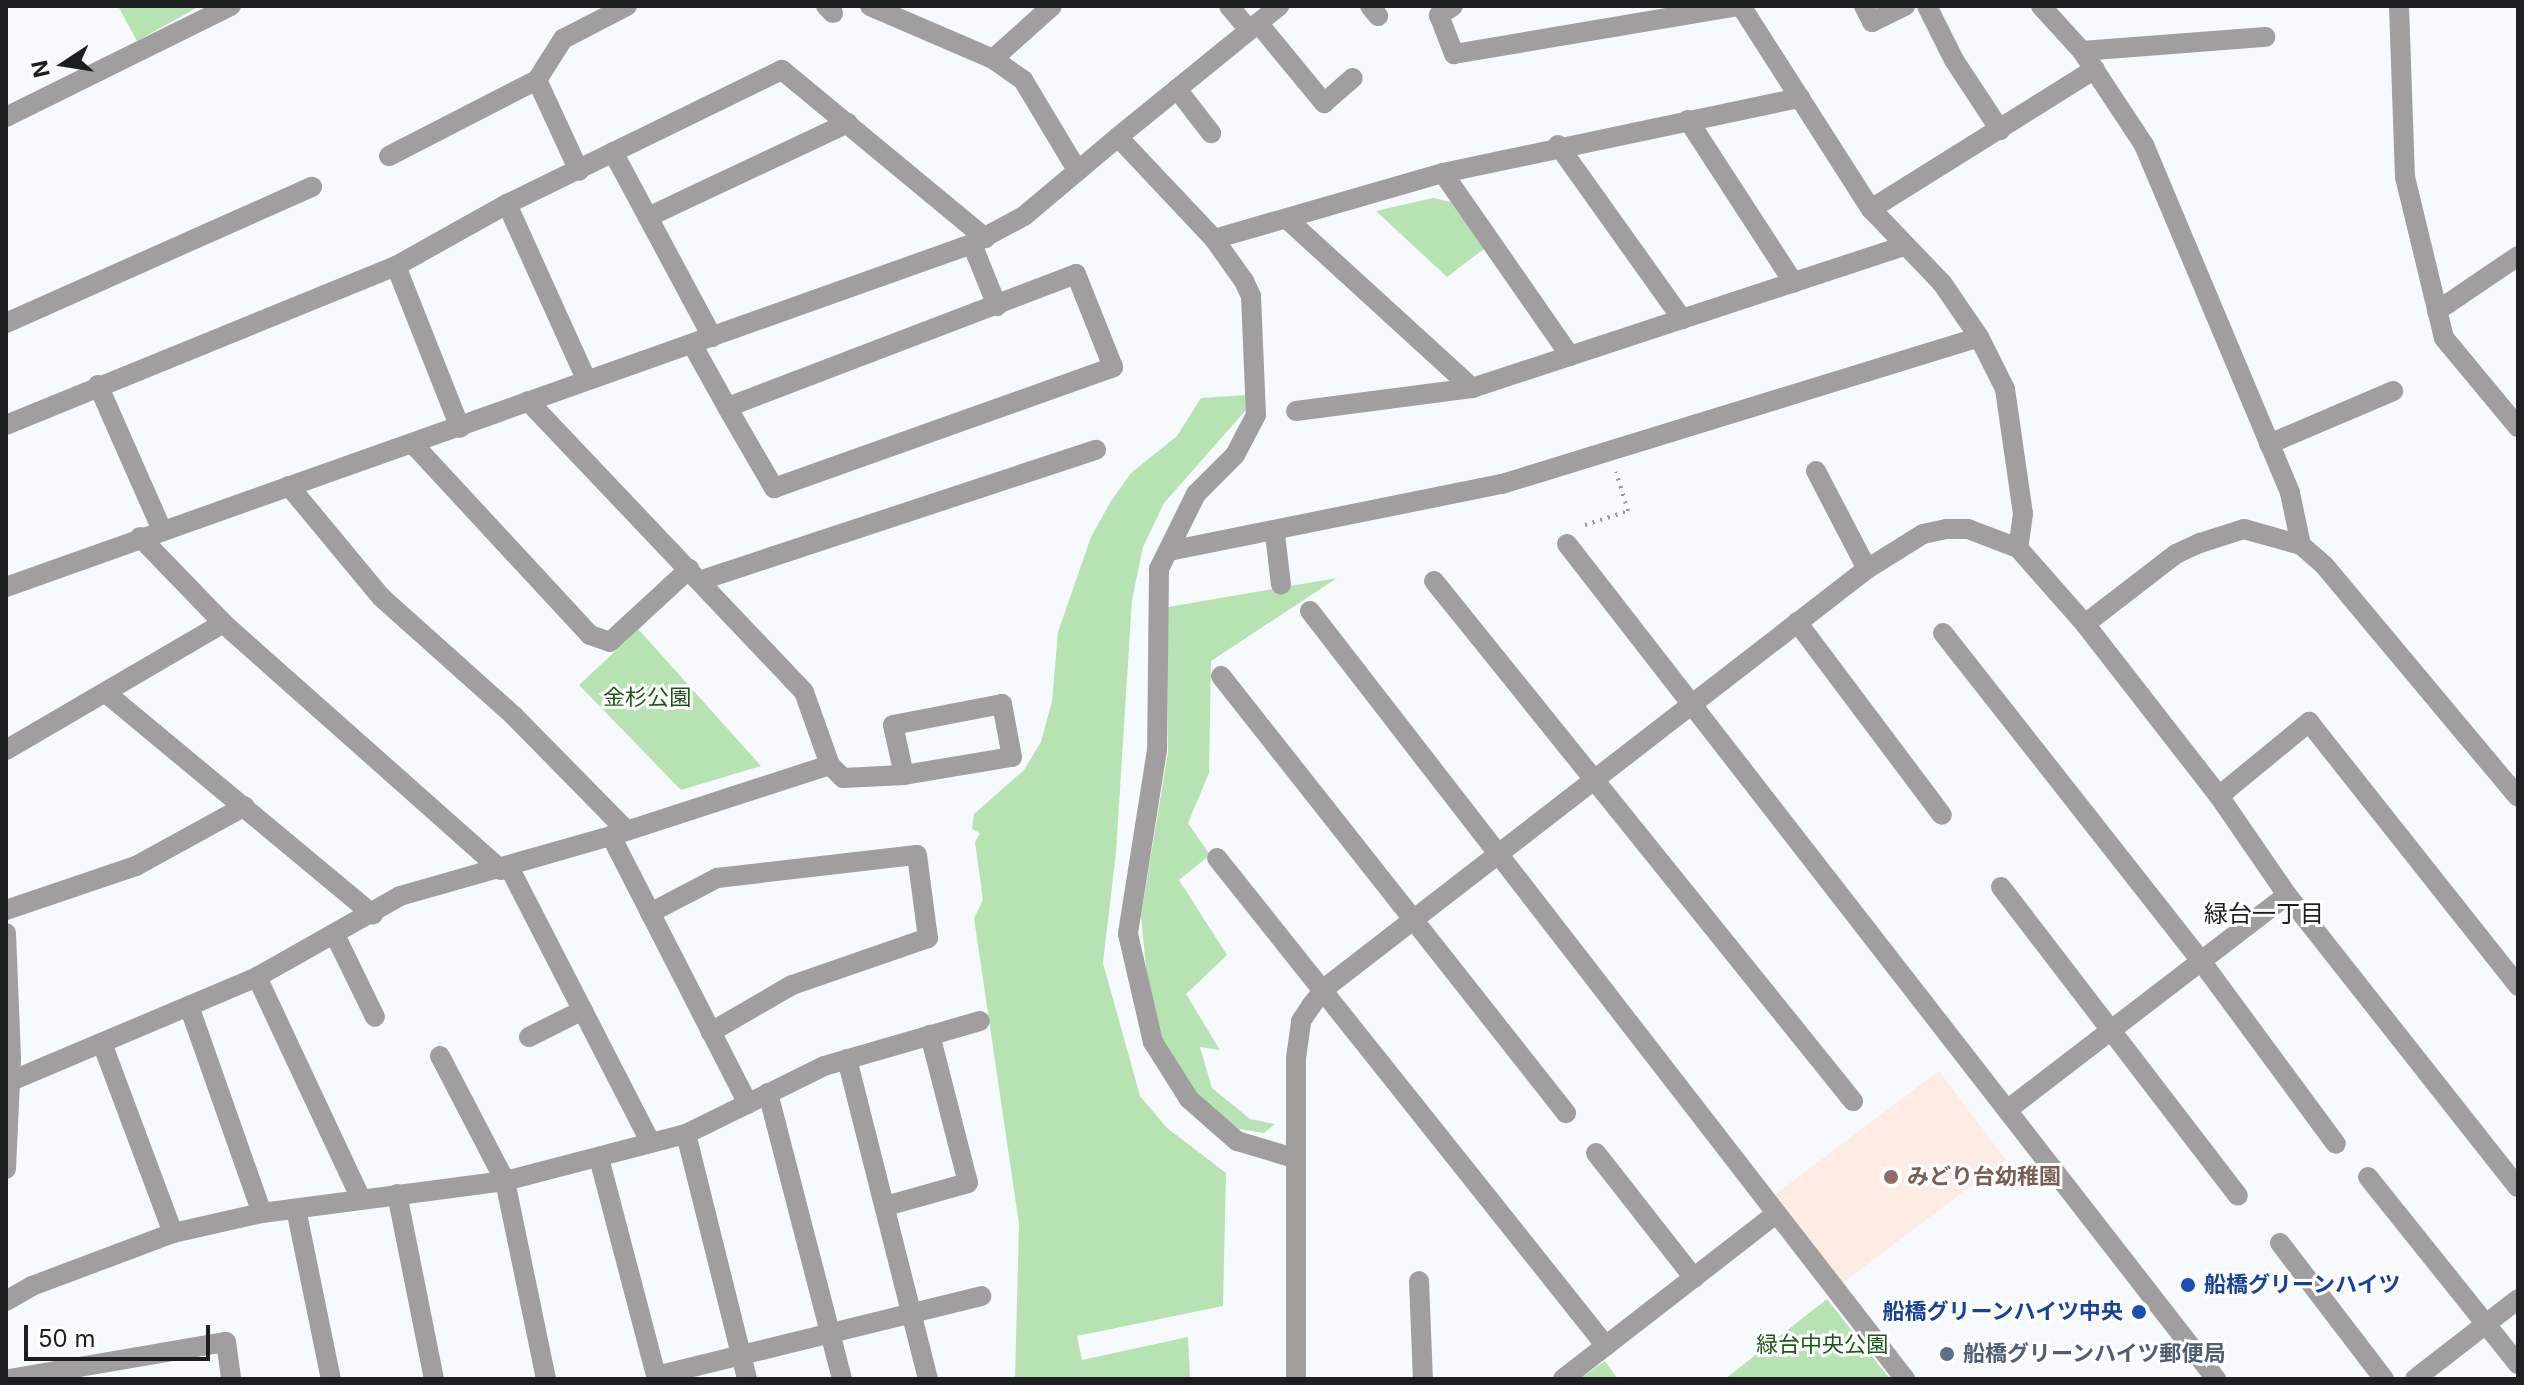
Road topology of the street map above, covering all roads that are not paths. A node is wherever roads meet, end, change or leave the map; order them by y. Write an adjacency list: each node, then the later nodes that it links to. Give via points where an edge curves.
1 (231, 6): 26 (street)
2 (627, 6): 23 (street, via 563,39)
3 (870, 6): 15 (street)
4 (1052, 6): 20 (street)
5 (1229, 6): 17 (street)
6 (1279, 6): 17 (street)
7 (1453, 6): 16 (street, via 1439,15 1454,54)
8 (1623, 6): 16 (street)
9 (1740, 6): 16 (street); 25 (street)
10 (1864, 6): 11 (street, via 1872,22)
11 (1905, 6)
12 (1927, 6): 29 (street, via 1954,60)
13 (2041, 6): 19 (street)
14 (2399, 6): 50 (street, via 2405,177)
15 (905, 12): 20 (street)
16 (1634, 25)
17 (1254, 27): 22 (street, via 1324,103); 24 (street)
18 (2265, 37): 19 (street)
19 (2082, 51): 21 (street)
20 (993, 59): 35 (street, via 1023,80)
21 (2095, 69): 29 (street); 67 (street, via 2144,145)
22 (1353, 78)
23 (537, 80): 34 (street); 36 (street)
24 (1177, 89): 30 (street); 31 (street)
25 (1800, 98): 27 (street); 40 (street)
26 (6, 117)
27 (1688, 120): 32 (street); 48 (street)
28 (848, 123): 33 (street, via 782,70); 41 (street); 44 (street)
29 (2000, 130): 40 (street)
30 (1211, 133)
31 (1118, 137): 35 (street); 43 (street)
32 (1558, 145): 37 (street); 51 (street)
33 (613, 152): 36 (street); 41 (street)
34 (389, 156)
35 (1077, 170): 44 (street, via 1024,216)
36 (579, 171): 39 (street)
37 (1443, 173): 42 (street); 56 (street)
38 (312, 187): 52 (street)
39 (507, 204): 47 (street); 57 (street)
40 (1871, 209): 45 (street)
41 (648, 217): 53 (street)
42 (1287, 219): 43 (street); 59 (street)
43 (1214, 239): 78 (street, via 1251,296 1256,415 1235,455 1196,494)
44 (979, 241): 49 (street); 53 (street)
45 (1902, 247): 48 (street); 54 (street, via 1942,283)
46 (2518, 256): 50 (street)
47 (396, 266): 58 (street); 66 (street)
48 (1794, 283): 51 (street)
49 (997, 306): 62 (street); 62 (street, via 1076,274 1113,367 774,488)
50 (2437, 311): 65 (street, via 2458,360)
51 (1682, 319): 56 (street)
52 (6, 323)
53 (712, 337): 55 (street)
54 (1979, 337): 73 (street, via 1502,484); 77 (street, via 2005,389 2023,514)
55 (692, 344): 57 (street); 62 (street)
56 (1570, 356): 59 (street)
57 (586, 379): 61 (street)
58 (98, 385): 64 (street); 72 (street)
59 (1472, 388): 63 (street)
60 (2393, 391): 67 (street)
61 (528, 401): 66 (street); 80 (street)
62 (727, 407)
63 (1296, 411)
64 (6, 425)
65 (2518, 427)
66 (460, 428): 68 (street)
67 (2269, 444): 76 (street, via 2290,493)
68 (414, 445): 71 (street); 80 (street, via 590,635 610,642)
69 (1096, 450): 80 (street)
70 (1816, 471): 79 (street)
71 (289, 486): 72 (street); 100 (street, via 381,597 514,716)
72 (162, 530): 74 (street)
73 (1275, 534): 78 (street); 82 (street)
74 (140, 537): 83 (street); 86 (street)
75 (1567, 544): 91 (street)
76 (2301, 545): 87 (street, via 2244,529 2200,543 2176,554); 97 (street, via 2324,565)
77 (2018, 548): 79 (street, via 1968,529 1946,529 1923,534); 87 (street)
78 (1169, 551): 138 (street, via 1159,569 1157,750 1128,934 1144,1011 1163,1062 1206,1117 1251,1147)
79 (1867, 569): 85 (street)
80 (695, 575): 93 (street, via 804,692)
81 (1434, 581): 95 (street)
82 (1281, 585)
83 (6, 587)
84 (1310, 611): 101 (street)
85 (1797, 622): 91 (street); 99 (street)
86 (223, 623): 90 (street); 103 (street)
87 (2085, 624): 96 (street)
88 (1943, 633): 112 (street)
89 (1221, 676): 109 (street)
90 (106, 693): 92 (street); 98 (street)
91 (1692, 708): 95 (street); 131 (street)
92 (6, 750)
93 (830, 765): 94 (street, via 853,780); 100 (street)
94 (904, 775): 94 (street, via 1012,757 1002,704 893,725)
95 (1597, 780): 101 (street); 129 (street)
96 (2219, 796): 105 (street); 114 (street, via 2309,722)
97 (2518, 797)
98 (245, 806): 106 (street, via 136,866); 108 (street)
99 (1942, 815)
100 (618, 833): 103 (street); 107 (street)
101 (1497, 856): 109 (street); 149 (street)
102 (1217, 858): 115 (street)
103 (505, 869): 108 (street, via 400,896); 117 (street)
104 (2001, 887): 120 (street)
105 (2287, 895): 112 (street); 142 (street)
106 (6, 910)
107 (650, 913): 121 (street); 121 (street, via 717,878 917,855 928,938 792,985)
108 (373, 915): 111 (street)
109 (1415, 919): 115 (street); 132 (street)
110 (6, 933): 127 (street)
111 (335, 935): 113 (street); 118 (street)
112 (2201, 961): 120 (street); 135 (street)
113 (257, 977): 116 (street); 145 (street)
114 (2518, 986)
115 (1325, 988): 138 (street, via 1301,1021); 160 (street)
116 (189, 1006): 124 (street); 148 (street)
117 (583, 1010): 123 (street); 134 (street)
118 (375, 1017)
119 (980, 1021): 122 (street)
120 (2112, 1030): 131 (street); 144 (street)
121 (711, 1032): 130 (street)
122 (930, 1035): 126 (street); 146 (street, via 968,1183)
123 (529, 1037)
124 (102, 1043): 127 (street); 150 (street)
125 (440, 1056): 141 (street)
126 (847, 1059): 128 (street); 146 (street)
127 (9, 1067): 139 (street)
128 (768, 1093): 130 (street); 159 (street)
129 (1853, 1101)
130 (748, 1104): 133 (street)
131 (2007, 1110): 176 (street)
132 (1566, 1113)
133 (686, 1134): 134 (street); 161 (street)
134 (651, 1143): 137 (street)
135 (2336, 1144)
136 (1596, 1153): 152 (street)
137 (599, 1158): 141 (street); 161 (street, via 656,1376)
138 (1294, 1158): 172 (street)
139 (6, 1169)
140 (2368, 1177): 158 (street)
141 (505, 1181): 143 (street); 168 (street)
142 (2518, 1187)
143 (397, 1194): 145 (street); 167 (street)
144 (2238, 1196)
145 (361, 1199): 147 (street)
146 (886, 1206): 157 (street)
147 (296, 1209): 148 (street); 166 (street)
148 (262, 1213): 150 (street)
149 (1776, 1214): 152 (street); 175 (street)
150 (173, 1233): 156 (street, via 32,1286)
151 (2280, 1243): 177 (street)
152 (1694, 1278): 160 (street)
153 (1419, 1281): 173 (street)
154 (981, 1296): 157 (street)
155 (2518, 1299): 158 (street)
156 (6, 1301)
157 (912, 1314): 159 (street); 171 (street)
158 (2487, 1323): 162 (street); 178 (street)
159 (830, 1334): 161 (street); 170 (street)
160 (1606, 1346): 174 (street)
161 (741, 1355): 169 (street)
162 (2518, 1364)
163 (118, 1370): 164 (street); 165 (street, via 226,1342)
164 (9, 1379)
165 (231, 1379)
166 (331, 1379)
167 (434, 1379)
168 (546, 1379)
169 (747, 1379)
170 (842, 1379)
171 (928, 1379)
172 (1296, 1379)
173 (1423, 1379)
174 (1563, 1379)
175 (1905, 1379)
176 (2216, 1379)
177 (2384, 1379)
178 (2415, 1379)

